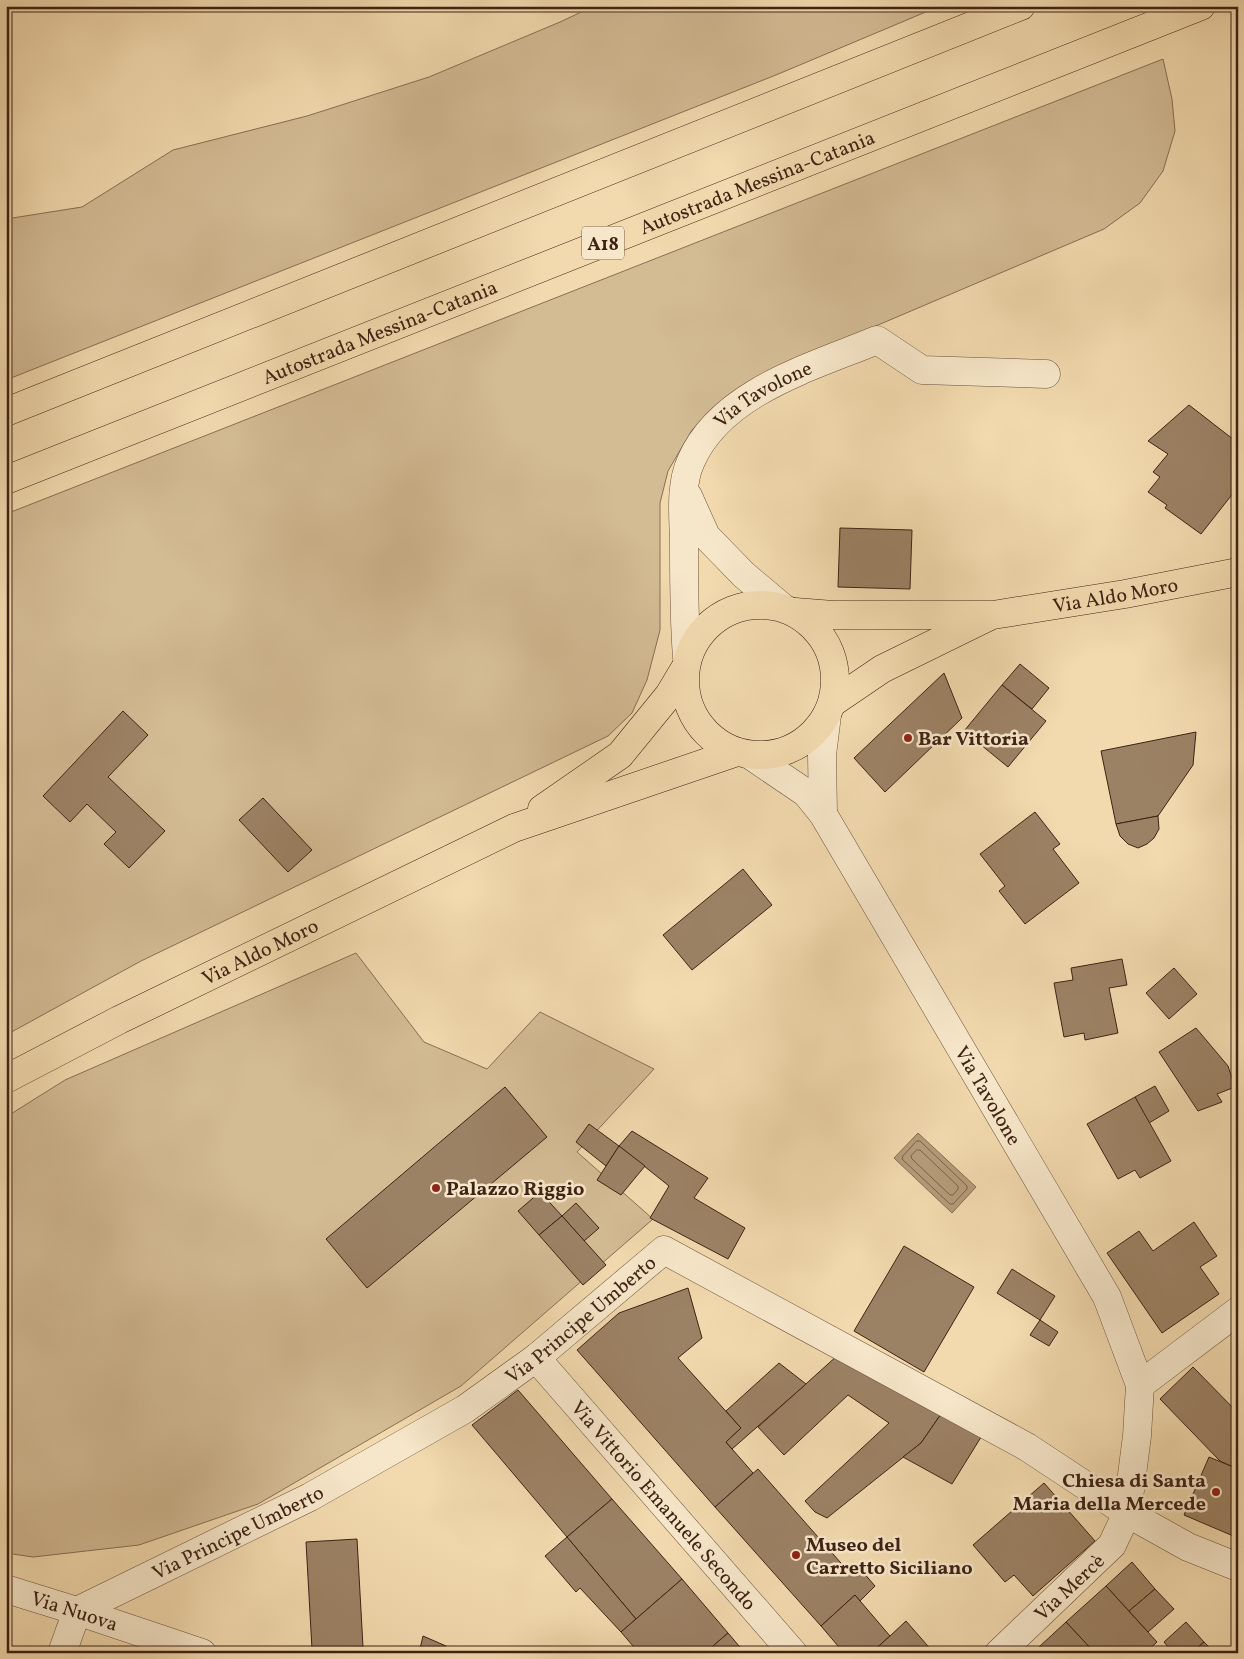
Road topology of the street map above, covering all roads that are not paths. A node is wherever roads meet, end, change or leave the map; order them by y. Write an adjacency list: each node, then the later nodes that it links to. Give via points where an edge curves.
1 (1021, 6): 4 (main road)
2 (1201, 6): 5 (main road, Autostrada Messina-Catania / A18)
3 (1046, 374): 6 (street, Via Tavolone, via 922,370 877,340 770,385 731,410 706,436 690,461)
4 (6, 412)
5 (6, 480)
6 (684, 486): 8 (street, via 706,536 744,575); 10 (street, Via Tavolone)
7 (1238, 572): 9 (main road, Via Aldo Moro)
8 (789, 609): 9 (main road, via 832,615); 10 (main road, via 753,604 724,612 701,631); 11 (main road, via 816,628 830,651 836,677)
9 (993, 615): 11 (main road, via 882,669)
10 (686, 663): 12 (main road, via 686,696 696,720 714,739); 14 (main road, via 669,695 620,755)
11 (830, 709): 12 (main road, via 813,734 795,747 773,754); 13 (street, via 822,755)
12 (744, 754): 13 (street, Via Tavolone, via 806,793); 14 (main road)
13 (822, 814): 18 (street, Via Tavolone, via 1107,1297)
14 (514, 828): 15 (main road, Via Aldo Moro, via 118,1020)
15 (6, 1079)
16 (1238, 1311): 18 (street)
17 (536, 1358): 19 (street, Via Principe Umberto, via 664,1250 1027,1447); 22 (street, Via Principe Umberto, via 465,1409 310,1498); 25 (street, Via Vittorio Emanuele Secondo)
18 (1140, 1385): 19 (street, Via Mercè)
19 (1127, 1513): 20 (street, Via Principe Umberto, via 1188,1548); 26 (street, Via Mercè, via 1112,1545)
20 (1238, 1567)
21 (6, 1590): 22 (street, Via Nuova)
22 (77, 1611): 23 (street); 24 (street, Via Nuova)
23 (62, 1653)
24 (202, 1653)
25 (794, 1653)
26 (999, 1653)

